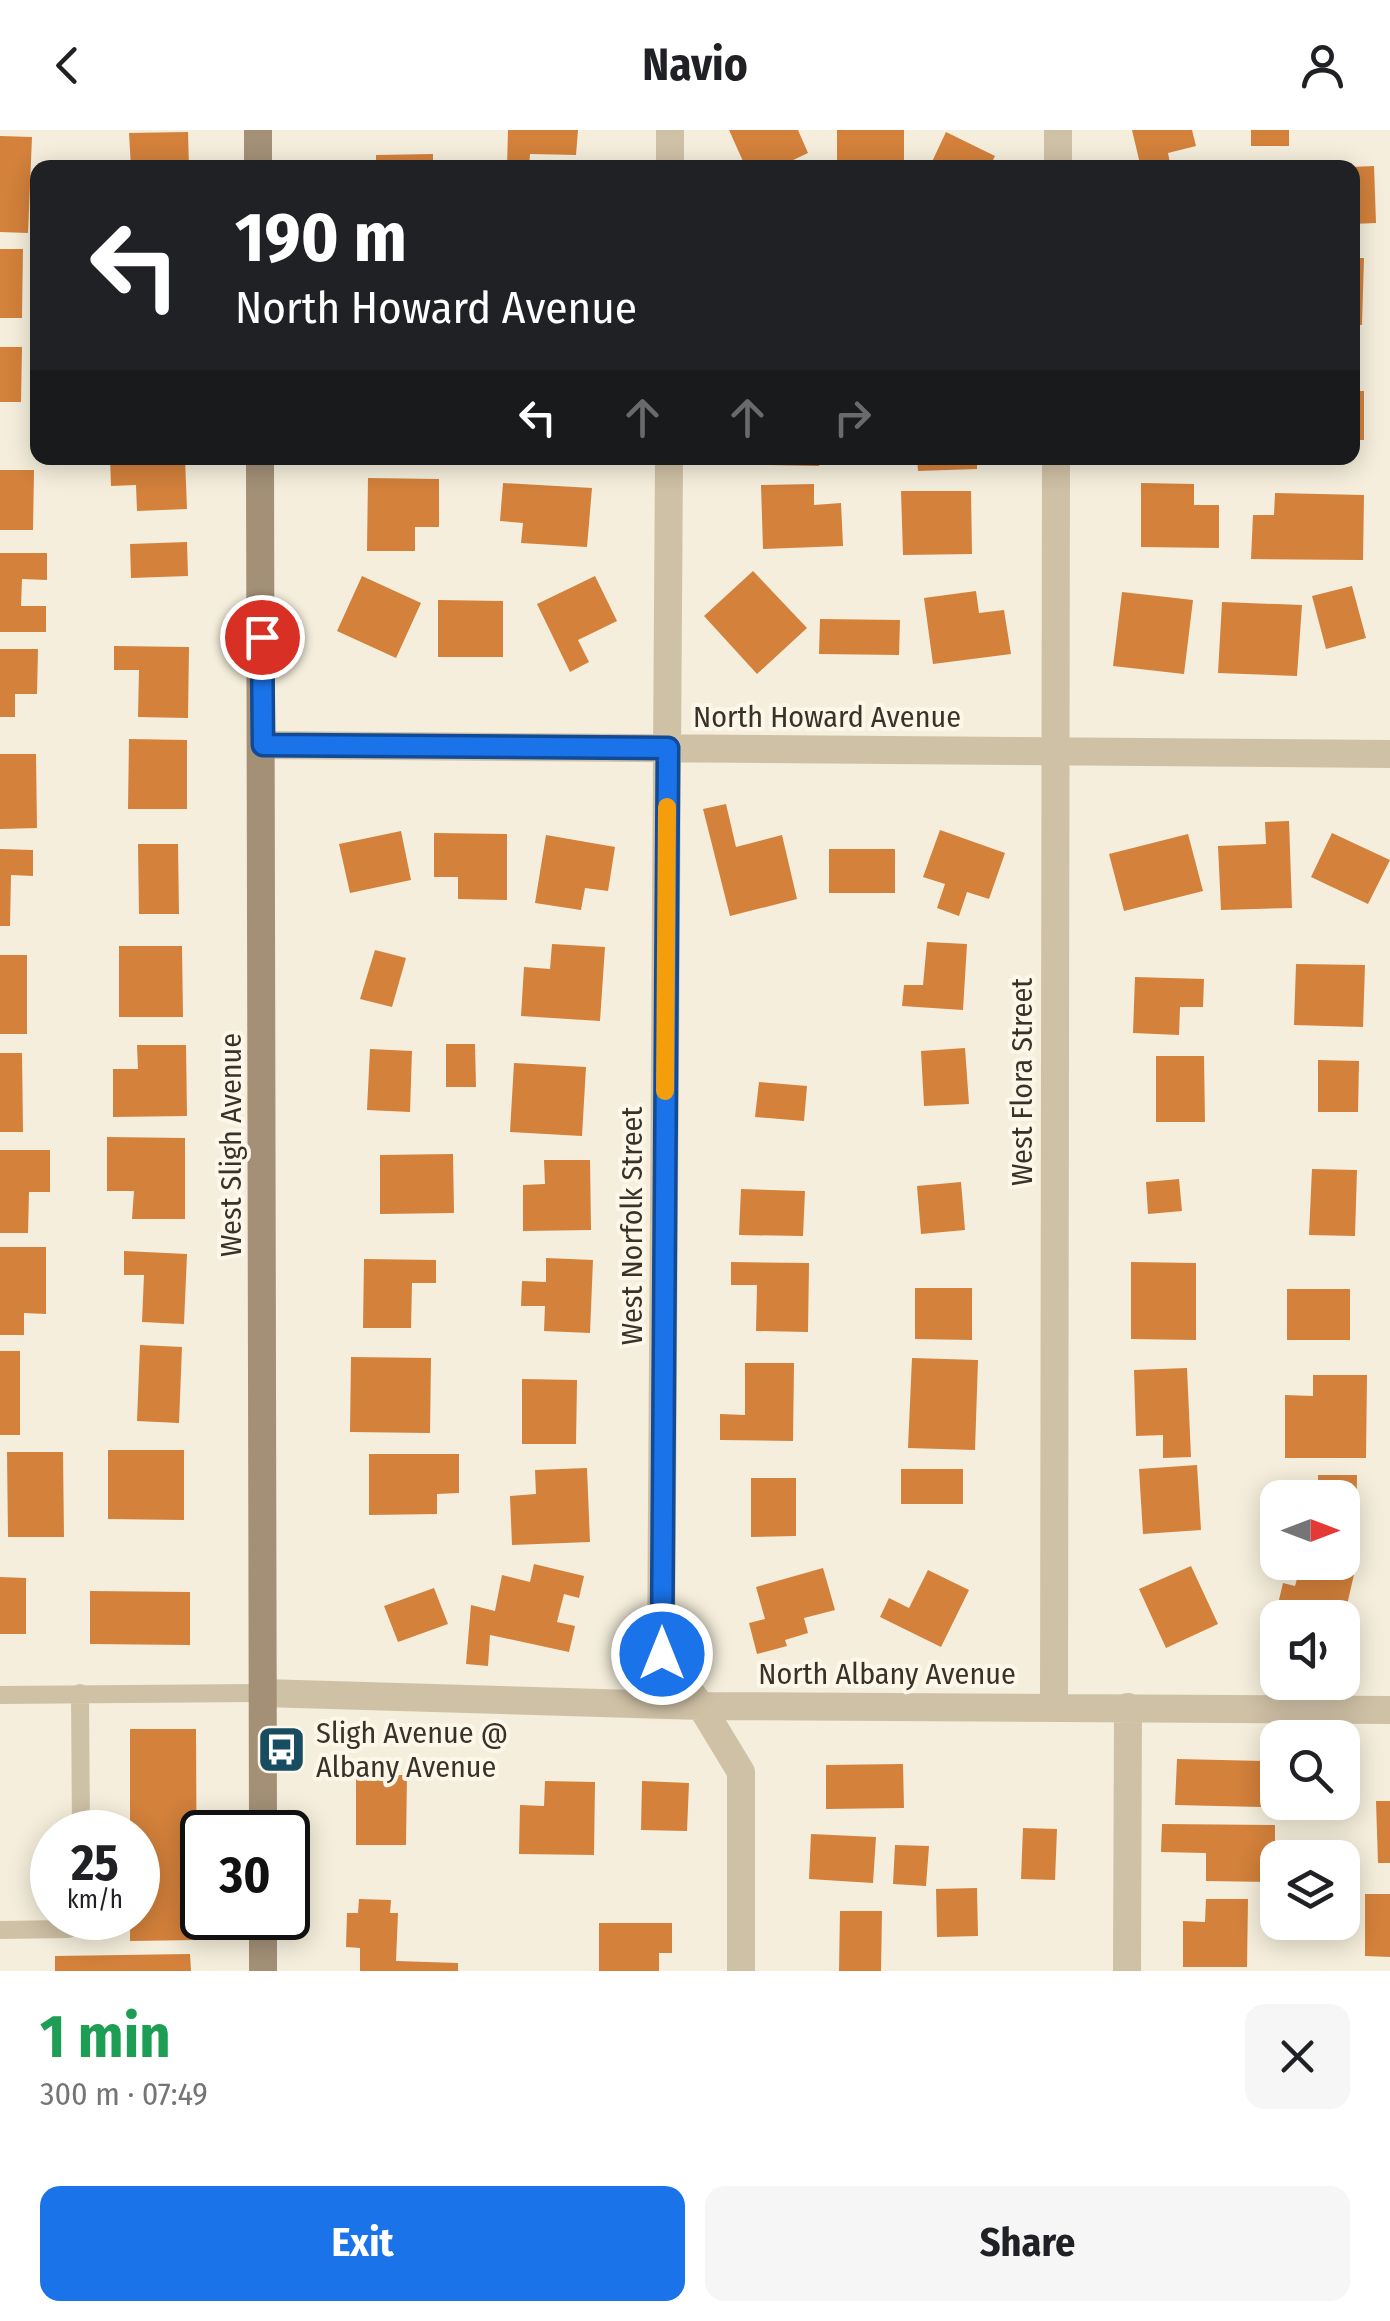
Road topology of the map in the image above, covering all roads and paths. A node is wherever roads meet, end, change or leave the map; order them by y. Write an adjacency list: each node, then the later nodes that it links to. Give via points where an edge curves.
1 (258, 130): 4 (main road)
2 (670, 130): 5 (street)
3 (1058, 130): 6 (street)
4 (258, 160)
5 (670, 160)
6 (1058, 160)
7 (260, 465): 10 (main road, West Sligh Avenue)
8 (669, 465): 11 (street, West Norfolk Street)
9 (1056, 465): 12 (street, West Flora Street)
10 (263, 745): 11 (street, North Howard Avenue); 14 (main road, West Sligh Avenue)
11 (668, 748): 12 (street, North Howard Avenue); 17 (street, West Norfolk Street, via 662,1654)
12 (1054, 751): 13 (street, North Howard Avenue); 18 (street, West Flora Street)
13 (1390, 754)
14 (264, 1693): 16 (lane); 17 (street, North Albany Avenue); 22 (main road, West Sligh Avenue)
15 (0, 1694): 16 (lane)
16 (80, 1694): 21 (lane)
17 (701, 1706): 18 (street, North Albany Avenue); 27 (street, West Norfolk Street, via 741,1772)
18 (1054, 1706): 19 (street, North Albany Avenue)
19 (1128, 1707): 20 (street, North Albany Avenue); 28 (street)
20 (1390, 1710)
21 (81, 1810)
22 (263, 1810)
23 (0, 1930): 24 (lane)
24 (30, 1930)
25 (263, 1940): 26 (main road)
26 (263, 1971)
27 (741, 1971)
28 (1127, 1971)

